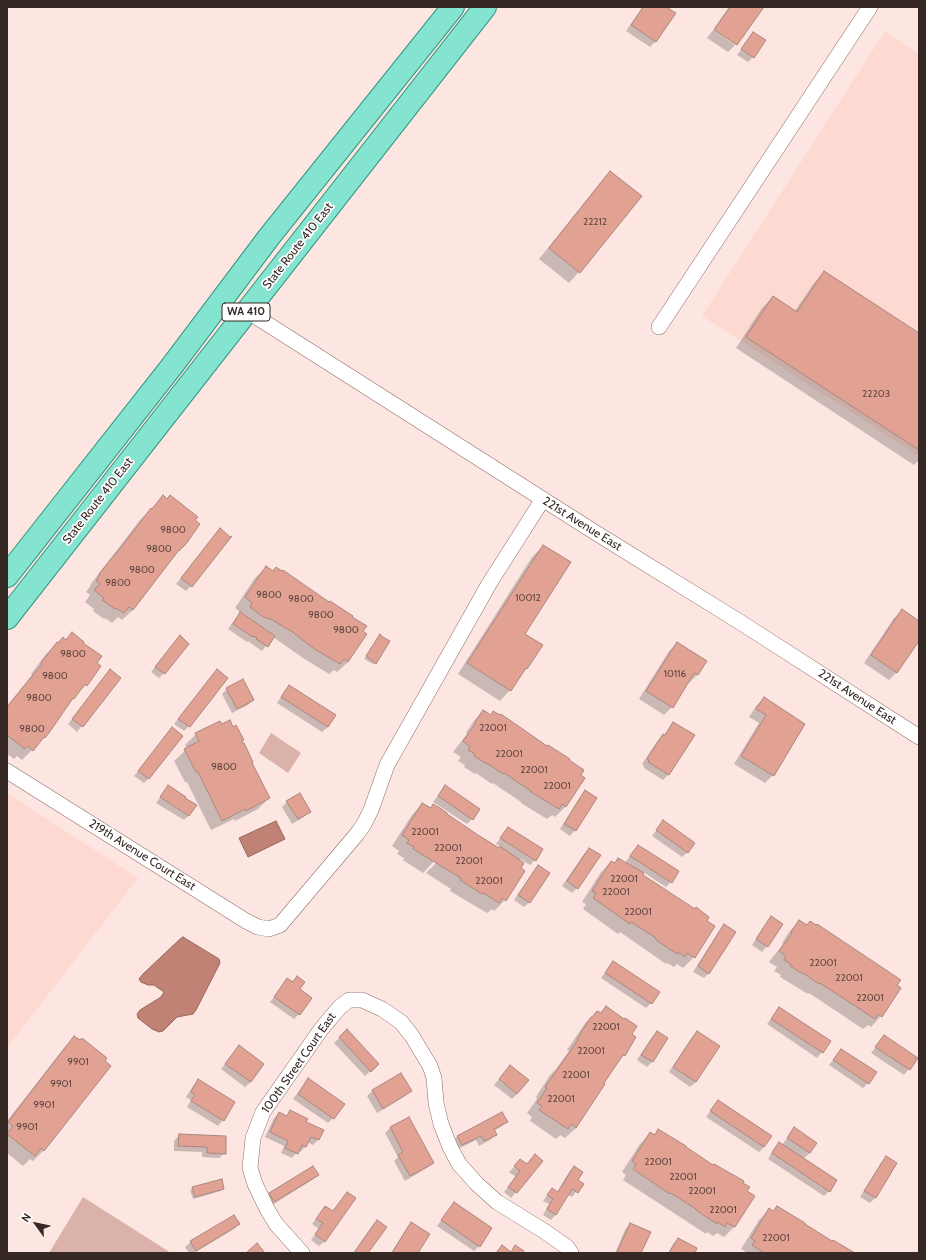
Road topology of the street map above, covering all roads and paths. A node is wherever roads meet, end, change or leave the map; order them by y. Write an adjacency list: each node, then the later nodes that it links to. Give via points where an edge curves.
1 (453, 7): 7 (main road, WA 410, via 269,237 172,366)
2 (485, 7): 4 (main road, State Route 410 East / WA 410)
3 (870, 7): 5 (street)
4 (247, 310): 6 (street, 221st Avenue East); 8 (main road, State Route 410 East / WA 410)
5 (659, 327)
6 (543, 500): 9 (street, 221st Avenue East); 10 (street, 219th Avenue Court East, via 489,584 387,766 372,810 358,834 280,926 269,929 246,921)
7 (7, 576)
8 (7, 618)
9 (919, 737)
10 (7, 771)
11 (302, 1253): 12 (street, 100th Street Court East, via 276,1224 255,1184 250,1168 253,1138 263,1112 317,1034 340,1006 349,1000 362,1000 382,1009 400,1022 412,1036 430,1066 441,1124 450,1147 477,1184 496,1202 544,1231)
12 (571, 1253)

